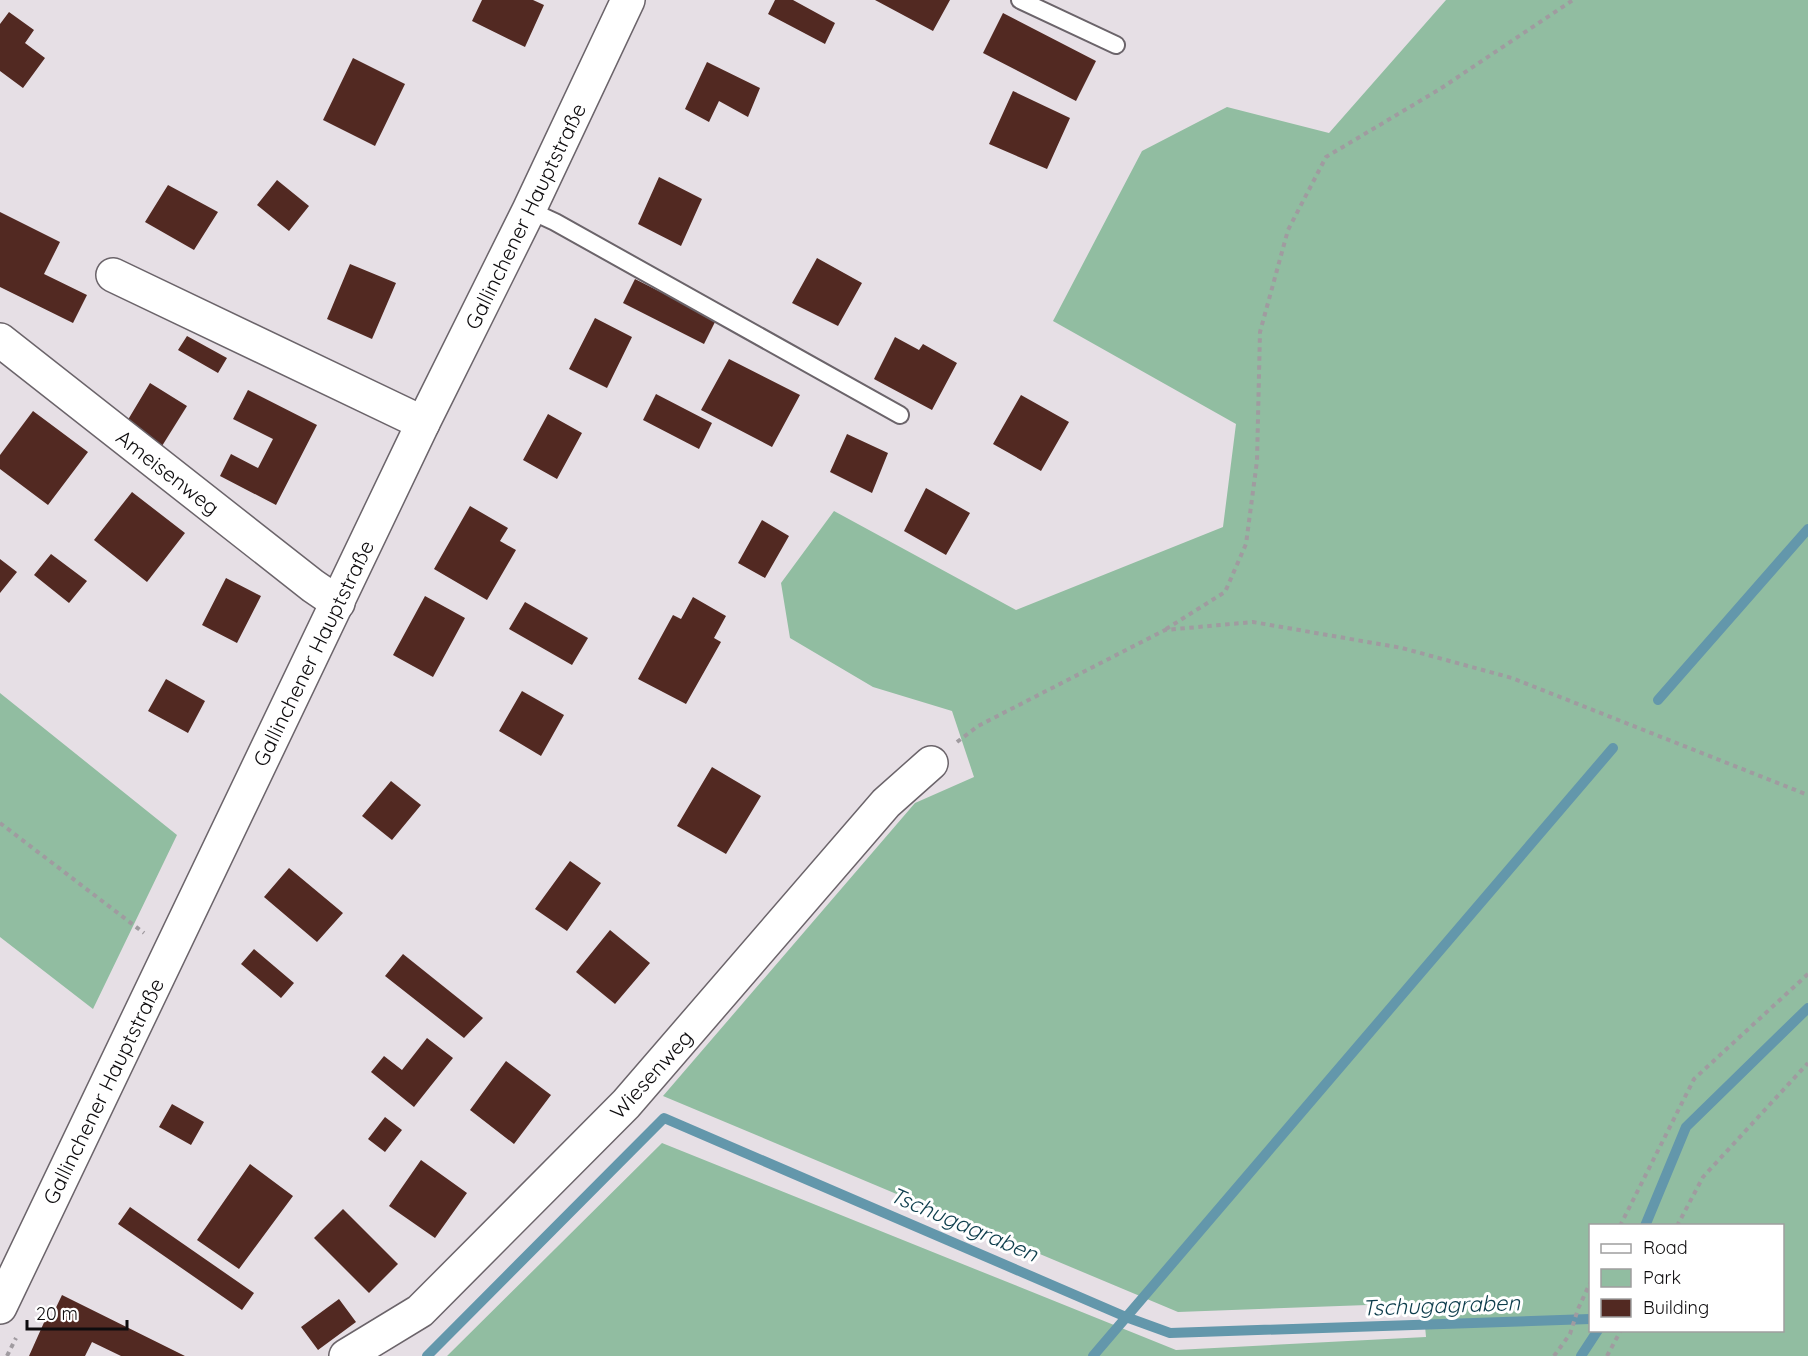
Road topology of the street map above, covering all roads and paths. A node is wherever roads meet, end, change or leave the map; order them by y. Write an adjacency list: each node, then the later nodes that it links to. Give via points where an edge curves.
1 (628, 0): 5 (street, Gallinchener Hauptstraße)
2 (1020, 0): 4 (lane)
3 (1573, 0): 11 (path, via 1440,89 1326,157 1288,230 1260,332 1257,460 1246,544 1225,592)
4 (1116, 45)
5 (529, 210): 8 (lane); 9 (street, Gallinchener Hauptstraße)
6 (113, 275): 9 (street)
7 (0, 340): 10 (street, Ameisenweg)
8 (900, 415)
9 (423, 423): 10 (street, Gallinchener Hauptstraße)
10 (338, 603): 21 (street, Gallinchener Hauptstraße)
11 (1165, 630): 12 (path, via 978,726); 13 (path, via 1253,621 1402,648 1512,678)
12 (931, 763): 23 (street, Wiesenweg, via 886,803 618,1112 420,1311)
13 (1808, 795)
14 (0, 824): 15 (path)
15 (147, 935)
16 (1808, 974): 18 (path, via 1694,1079)
17 (1808, 1063): 19 (path, via 1704,1177)
18 (1621, 1224)
19 (1678, 1224)
20 (1589, 1285): 24 (path, via 1570,1334)
21 (0, 1307)
22 (1620, 1332): 25 (path)
23 (346, 1356)
24 (1554, 1356)
25 (1607, 1356)

